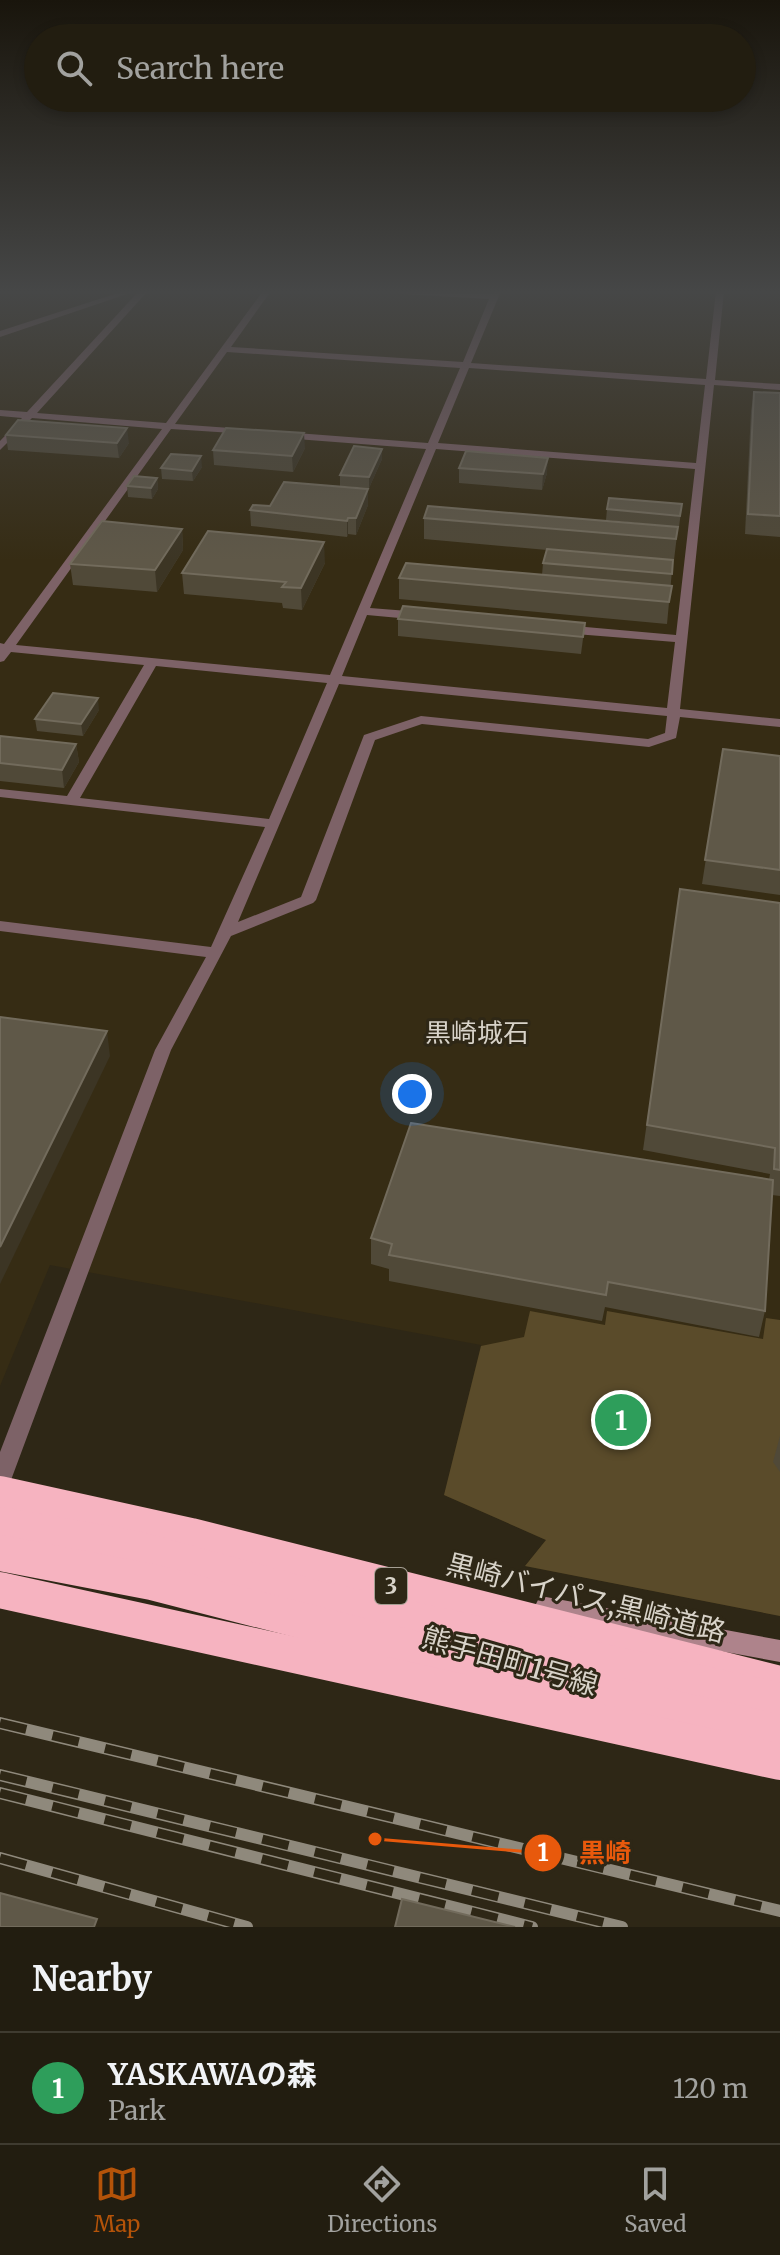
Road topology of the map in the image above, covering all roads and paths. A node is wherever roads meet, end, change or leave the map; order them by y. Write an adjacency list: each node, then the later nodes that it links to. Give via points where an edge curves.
1 (63, 381): 8 (street)
2 (202, 381): 9 (street)
3 (459, 381): 12 (street)
4 (693, 381): 5 (street)
5 (709, 382): 6 (street); 14 (street)
6 (780, 387)
7 (0, 413): 8 (street)
8 (31, 416): 9 (street); 13 (street)
9 (168, 426): 10 (street); 19 (street)
10 (262, 434)
11 (278, 435): 12 (street)
12 (431, 446): 14 (street); 15 (street)
13 (0, 447)
14 (700, 466): 18 (street)
15 (363, 611): 16 (street); 21 (street)
16 (441, 618)
17 (552, 628): 18 (street)
18 (681, 639): 22 (street)
19 (2, 651): 20 (street)
20 (151, 663): 21 (street); 25 (street)
21 (333, 680): 22 (street); 26 (street)
22 (673, 714): 23 (street); 28 (street, via 671,735 649,743 421,720 369,738 308,900)
23 (780, 723)
24 (0, 793): 25 (street)
25 (71, 801): 26 (street)
26 (274, 824): 28 (street)
27 (0, 926): 29 (street)
28 (225, 933): 29 (street)
29 (216, 953): 30 (street, via 163,1050)
30 (0, 1480)
31 (0, 1494): 37 (highway, 黒崎バイパス;黒崎道路 / 3, bridge, via 191,1536)
32 (0, 1516): 36 (street, 熊手田町1号線); 41 (street, 熊手田町1号線, via 417,1666)
33 (0, 1525): 38 (highway, bridge, via 137,1549 311,1597)
34 (0, 1553): 39 (highway, bridge, via 152,1582)
35 (0, 1590): 40 (highway, bridge)
36 (780, 1651)
37 (780, 1684)
38 (780, 1701)
39 (780, 1733)
40 (780, 1762)
41 (780, 1771)

